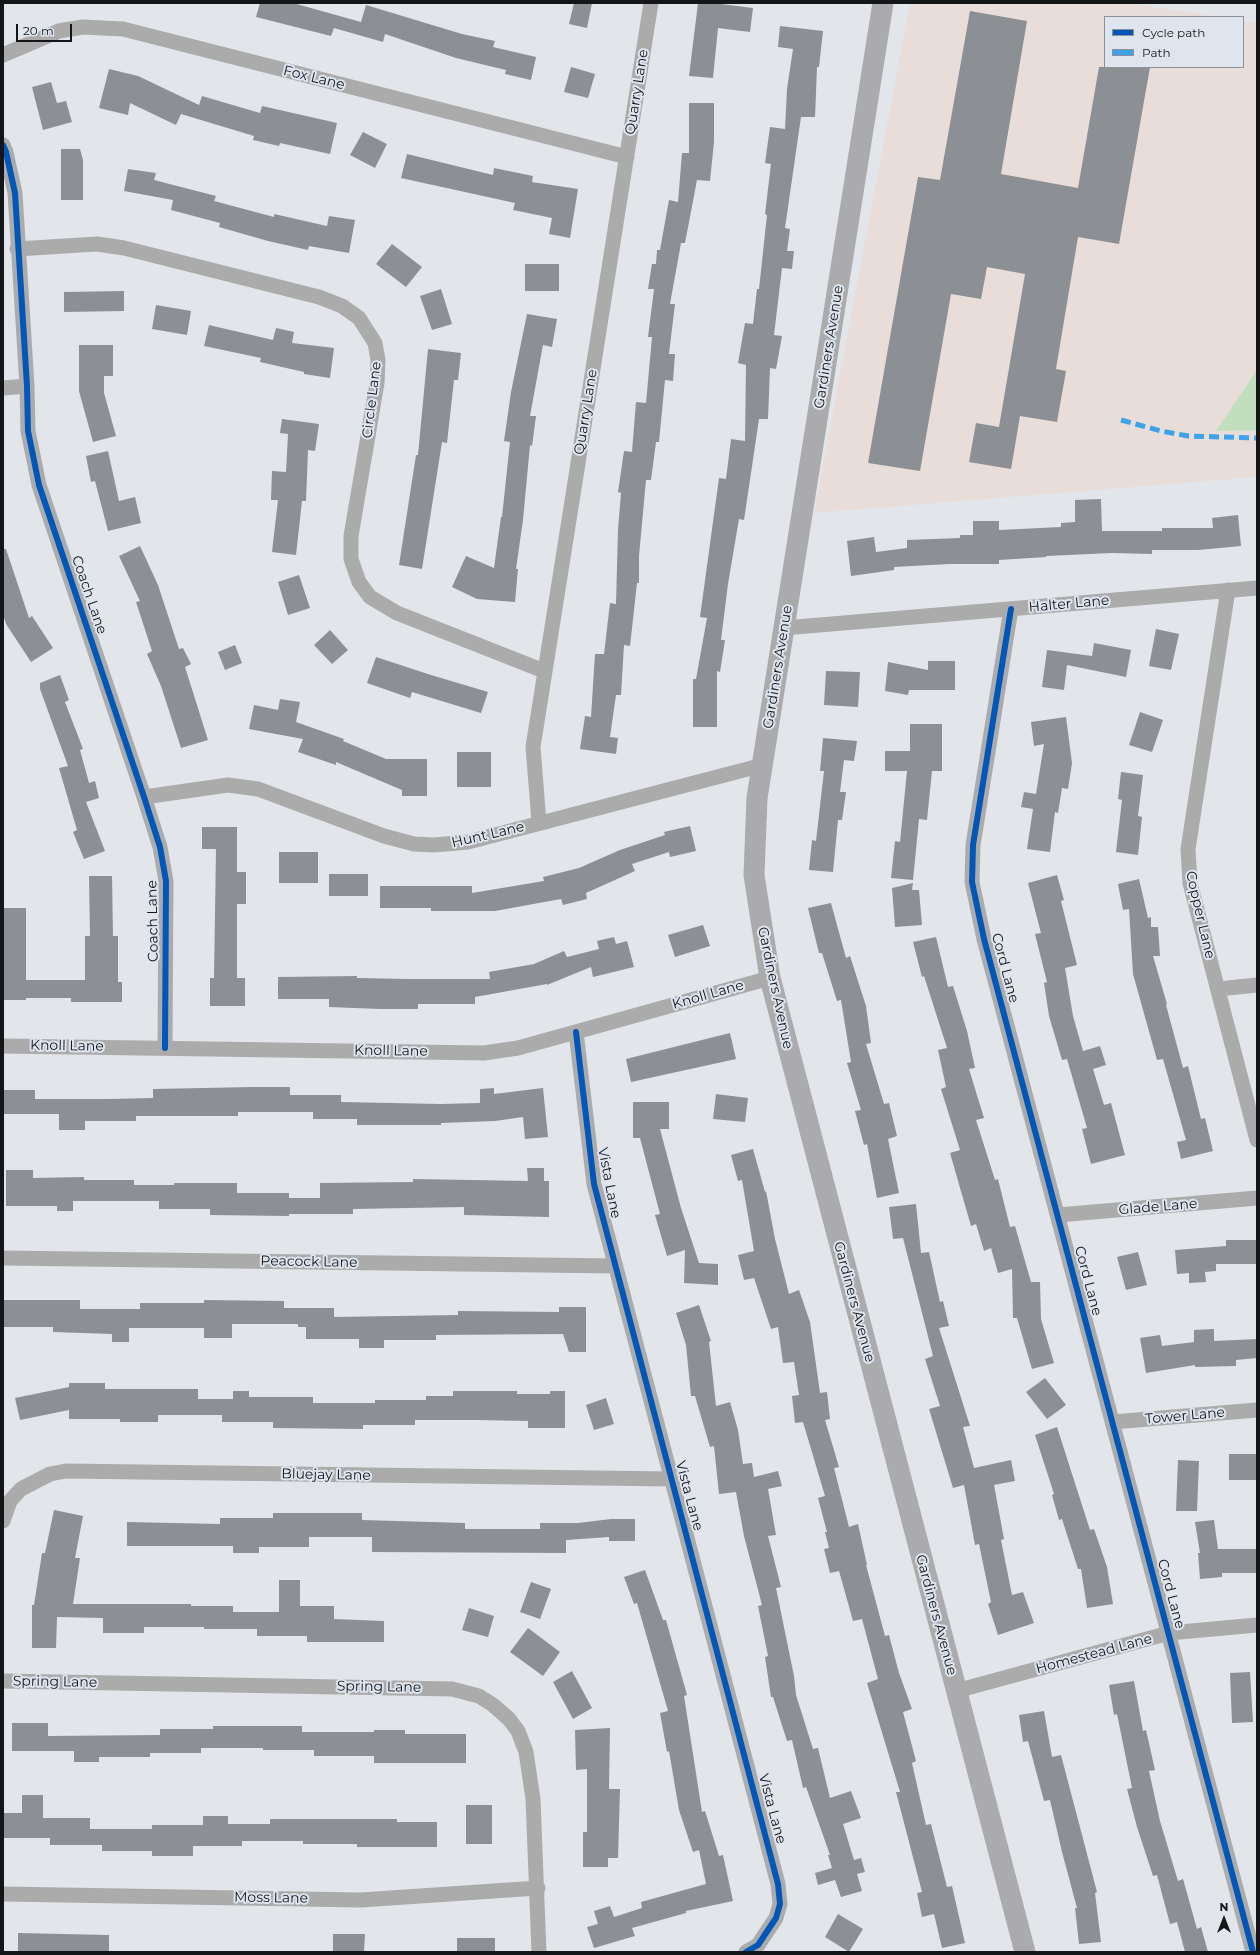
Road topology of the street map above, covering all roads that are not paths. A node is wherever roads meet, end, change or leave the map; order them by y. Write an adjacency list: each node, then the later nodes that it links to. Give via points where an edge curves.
1 (651, 3): 5 (street, Quarry Lane)
2 (883, 3): 12 (main road, Gardiners Avenue)
3 (3, 55): 5 (street, Fox Lane, via 59,31 83,27 123,29)
4 (3, 144): 6 (street, Coach Lane, via 15,193)
5 (627, 157): 13 (street, Quarry Lane)
6 (18, 249): 7 (street, Coach Lane); 13 (street, Circle Lane, via 97,244 124,248 319,298 342,306 359,318 375,343 378,360 377,383 351,536 351,559 359,582 370,597 397,613)
7 (27, 386): 8 (street); 15 (street, Coach Lane, via 28,431 39,485)
8 (3, 388)
9 (1257, 588): 10 (street, Halter Lane)
10 (1228, 590): 11 (street, Halter Lane); 19 (street, Copper Lane, via 1188,850 1190,884)
11 (1011, 609): 12 (street, Halter Lane); 25 (street, Cord Lane, via 973,845 972,882 984,939)
12 (784, 628): 14 (main road, Gardiners Avenue)
13 (544, 671): 16 (street, Quarry Lane, via 533,748)
14 (763, 765): 16 (street, Hunt Lane); 17 (main road, Gardiners Avenue, via 757,798 754,875)
15 (144, 797): 16 (street, Hunt Lane, via 228,785 258,789 384,836 414,844 468,842); 22 (street, Coach Lane, via 160,847 166,881)
16 (539, 822)
17 (770, 978): 20 (street, Knoll Lane); 35 (main road, Gardiners Avenue)
18 (1257, 985): 19 (street)
19 (1218, 989): 23 (street, Copper Lane)
20 (576, 1032): 22 (street, Knoll Lane, via 518,1048 484,1052); 27 (street, Vista Lane, via 594,1184)
21 (3, 1046): 22 (street, Knoll Lane)
22 (165, 1048)
23 (1257, 1140)
24 (1257, 1198): 25 (street, Glade Lane)
25 (1058, 1215): 29 (street, Cord Lane)
26 (3, 1258): 27 (street, Peacock Lane)
27 (616, 1266): 30 (street, Vista Lane)
28 (1257, 1410): 29 (street, Tower Lane)
29 (1113, 1422): 33 (street, Cord Lane)
30 (672, 1479): 31 (street, Bluejay Lane, via 66,1471 50,1474 21,1489 10,1501); 39 (street, Vista Lane, via 778,1884 780,1904 776,1918 758,1945)
31 (3, 1521)
32 (1257, 1625): 33 (street, Homestead Lane)
33 (1169, 1633): 35 (street, Homestead Lane); 41 (street, Cord Lane)
34 (3, 1681): 36 (street, Spring Lane, via 452,1689 479,1696 509,1720 518,1731 526,1752 533,1799)
35 (956, 1691): 40 (main road, Gardiners Avenue)
36 (538, 1888): 37 (street, Moss Lane, via 361,1900); 38 (street, Spring Lane)
37 (3, 1894)
38 (539, 1952)
39 (746, 1952)
40 (1025, 1952)
41 (1253, 1952)

